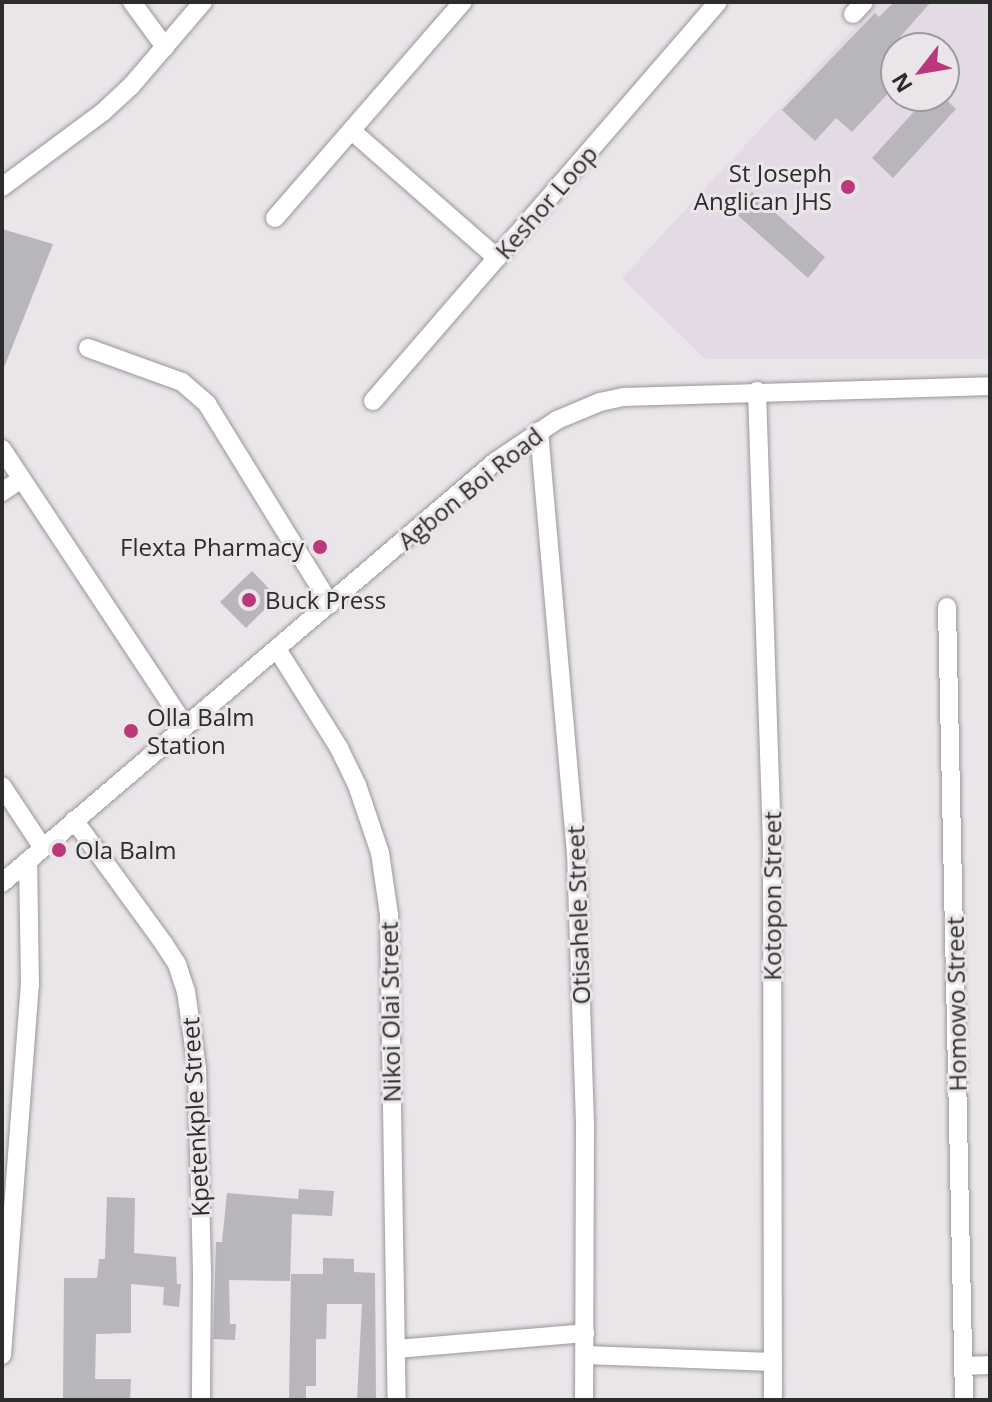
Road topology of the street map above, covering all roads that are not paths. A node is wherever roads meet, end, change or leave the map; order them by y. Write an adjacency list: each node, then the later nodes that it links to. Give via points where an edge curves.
1 (132, 2): 5 (street)
2 (203, 2): 5 (street)
3 (463, 2): 6 (street)
4 (718, 2): 9 (street, Keshor Loop)
5 (165, 47): 7 (street, via 103,112)
6 (352, 131): 8 (street); 9 (street)
7 (2, 187)
8 (275, 218)
9 (497, 258): 13 (street, Keshor Loop)
10 (88, 348): 18 (street, via 182,382 207,404)
11 (990, 386): 12 (street, Agbon Boi Road)
12 (757, 391): 14 (street, Agbon Boi Road, via 624,397 576,410); 31 (street, Kotopon Street, via 772,843)
13 (373, 401)
14 (539, 431): 18 (street, Agbon Boi Road, via 495,462); 27 (street, Otisahele Street, via 576,852)
15 (2, 449): 16 (street)
16 (21, 479): 17 (street); 21 (street)
17 (2, 492)
18 (330, 604): 20 (street, Agbon Boi Road)
19 (947, 607): 33 (street, Homowo Street)
20 (277, 649): 21 (street, Agbon Boi Road); 28 (street, Nikoi Olai Street, via 339,748 380,853 389,915)
21 (185, 726): 23 (street, Agbon Boi Road)
22 (2, 786): 24 (street)
23 (74, 820): 24 (street, Agbon Boi Road); 34 (street, Kpetenkple Street, via 164,944 186,991 197,1068)
24 (47, 844): 25 (street, Agbon Boi Road)
25 (28, 861): 26 (street, Agbon Boi Road); 29 (street, via 30,985)
26 (2, 883)
27 (585, 1333): 28 (street); 30 (street, Otisahele Street)
28 (396, 1349): 35 (street, Nikoi Olai Street)
29 (2, 1355)
30 (585, 1355): 31 (street); 36 (street, Otisahele Street)
31 (773, 1362): 37 (street, Kotopon Street)
32 (990, 1365): 33 (street)
33 (964, 1366): 38 (street, Homowo Street)
34 (201, 1400)
35 (397, 1400)
36 (584, 1400)
37 (773, 1400)
38 (964, 1400)

